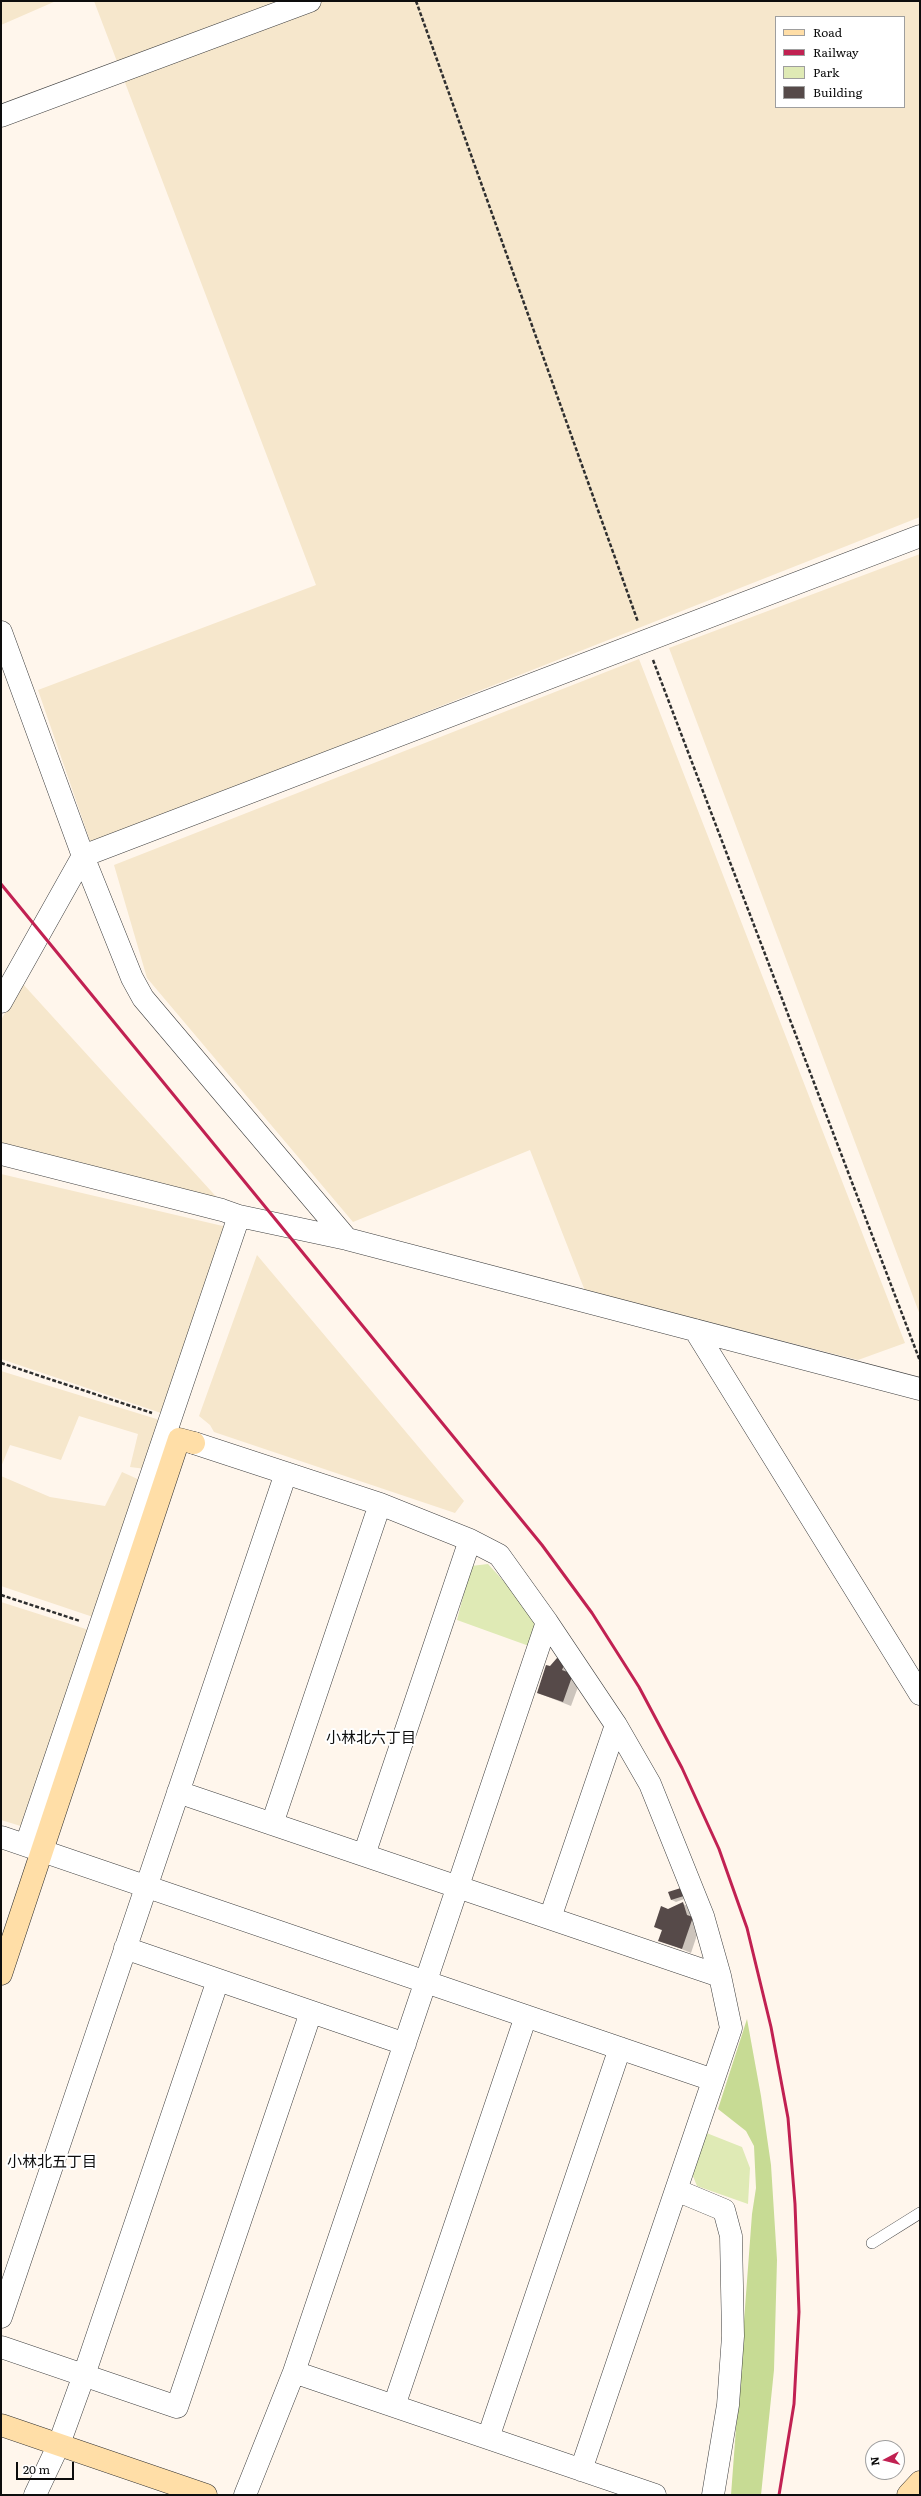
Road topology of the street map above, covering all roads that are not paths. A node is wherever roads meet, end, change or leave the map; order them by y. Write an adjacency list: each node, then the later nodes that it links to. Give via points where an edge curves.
1 (310, 1): 2 (street)
2 (1, 116)
3 (920, 536): 5 (street)
4 (1, 632): 5 (street)
5 (83, 856): 6 (street); 9 (street, via 142,998)
6 (1, 1002)
7 (1, 1154): 8 (street)
8 (239, 1216): 9 (street); 21 (street, via 100,1627)
9 (347, 1239): 10 (street)
10 (696, 1330): 11 (street); 16 (street)
11 (920, 1389)
12 (286, 1473): 13 (street); 18 (street); 21 (street, via 180,1439)
13 (380, 1504): 14 (street); 19 (street)
14 (470, 1540): 15 (street, via 498,1555); 22 (street)
15 (548, 1622): 17 (street); 24 (street)
16 (920, 1694)
17 (616, 1725): 25 (street); 28 (street, via 650,1784 703,1916)
18 (178, 1792): 19 (street); 23 (street)
19 (272, 1824): 22 (street)
20 (1, 1837): 21 (street)
21 (34, 1848): 23 (street); 27 (street)
22 (364, 1855): 24 (street)
23 (146, 1886): 26 (street); 30 (street)
24 (458, 1887): 25 (street); 30 (street)
25 (550, 1918): 28 (street)
26 (125, 1948): 29 (street); 39 (street)
27 (1, 1974)
28 (720, 1976): 35 (street, via 731,2028)
29 (218, 1980): 31 (street); 42 (street)
30 (426, 1982): 32 (street); 33 (street)
31 (311, 2012): 33 (street); 42 (street, via 177,2407)
32 (526, 2016): 34 (street); 43 (street)
33 (405, 2044): 41 (street)
34 (620, 2048): 35 (street); 45 (street)
35 (713, 2080): 36 (street)
36 (676, 2190): 47 (street); 53 (street, via 724,2210 731,2236 733,2336 728,2405)
37 (920, 2213): 38 (lane)
38 (872, 2243)
39 (1, 2317)
40 (1, 2347): 42 (street)
41 (294, 2372): 43 (street); 51 (street)
42 (84, 2375): 46 (street)
43 (394, 2406): 45 (street)
44 (1, 2425): 46 (street)
45 (488, 2438): 47 (street)
46 (59, 2444): 49 (street); 50 (street)
47 (581, 2470): 52 (street)
48 (920, 2482): 54 (street)
49 (35, 2495)
50 (206, 2495)
51 (245, 2495)
52 (655, 2495)
53 (713, 2495)
54 (908, 2495)

